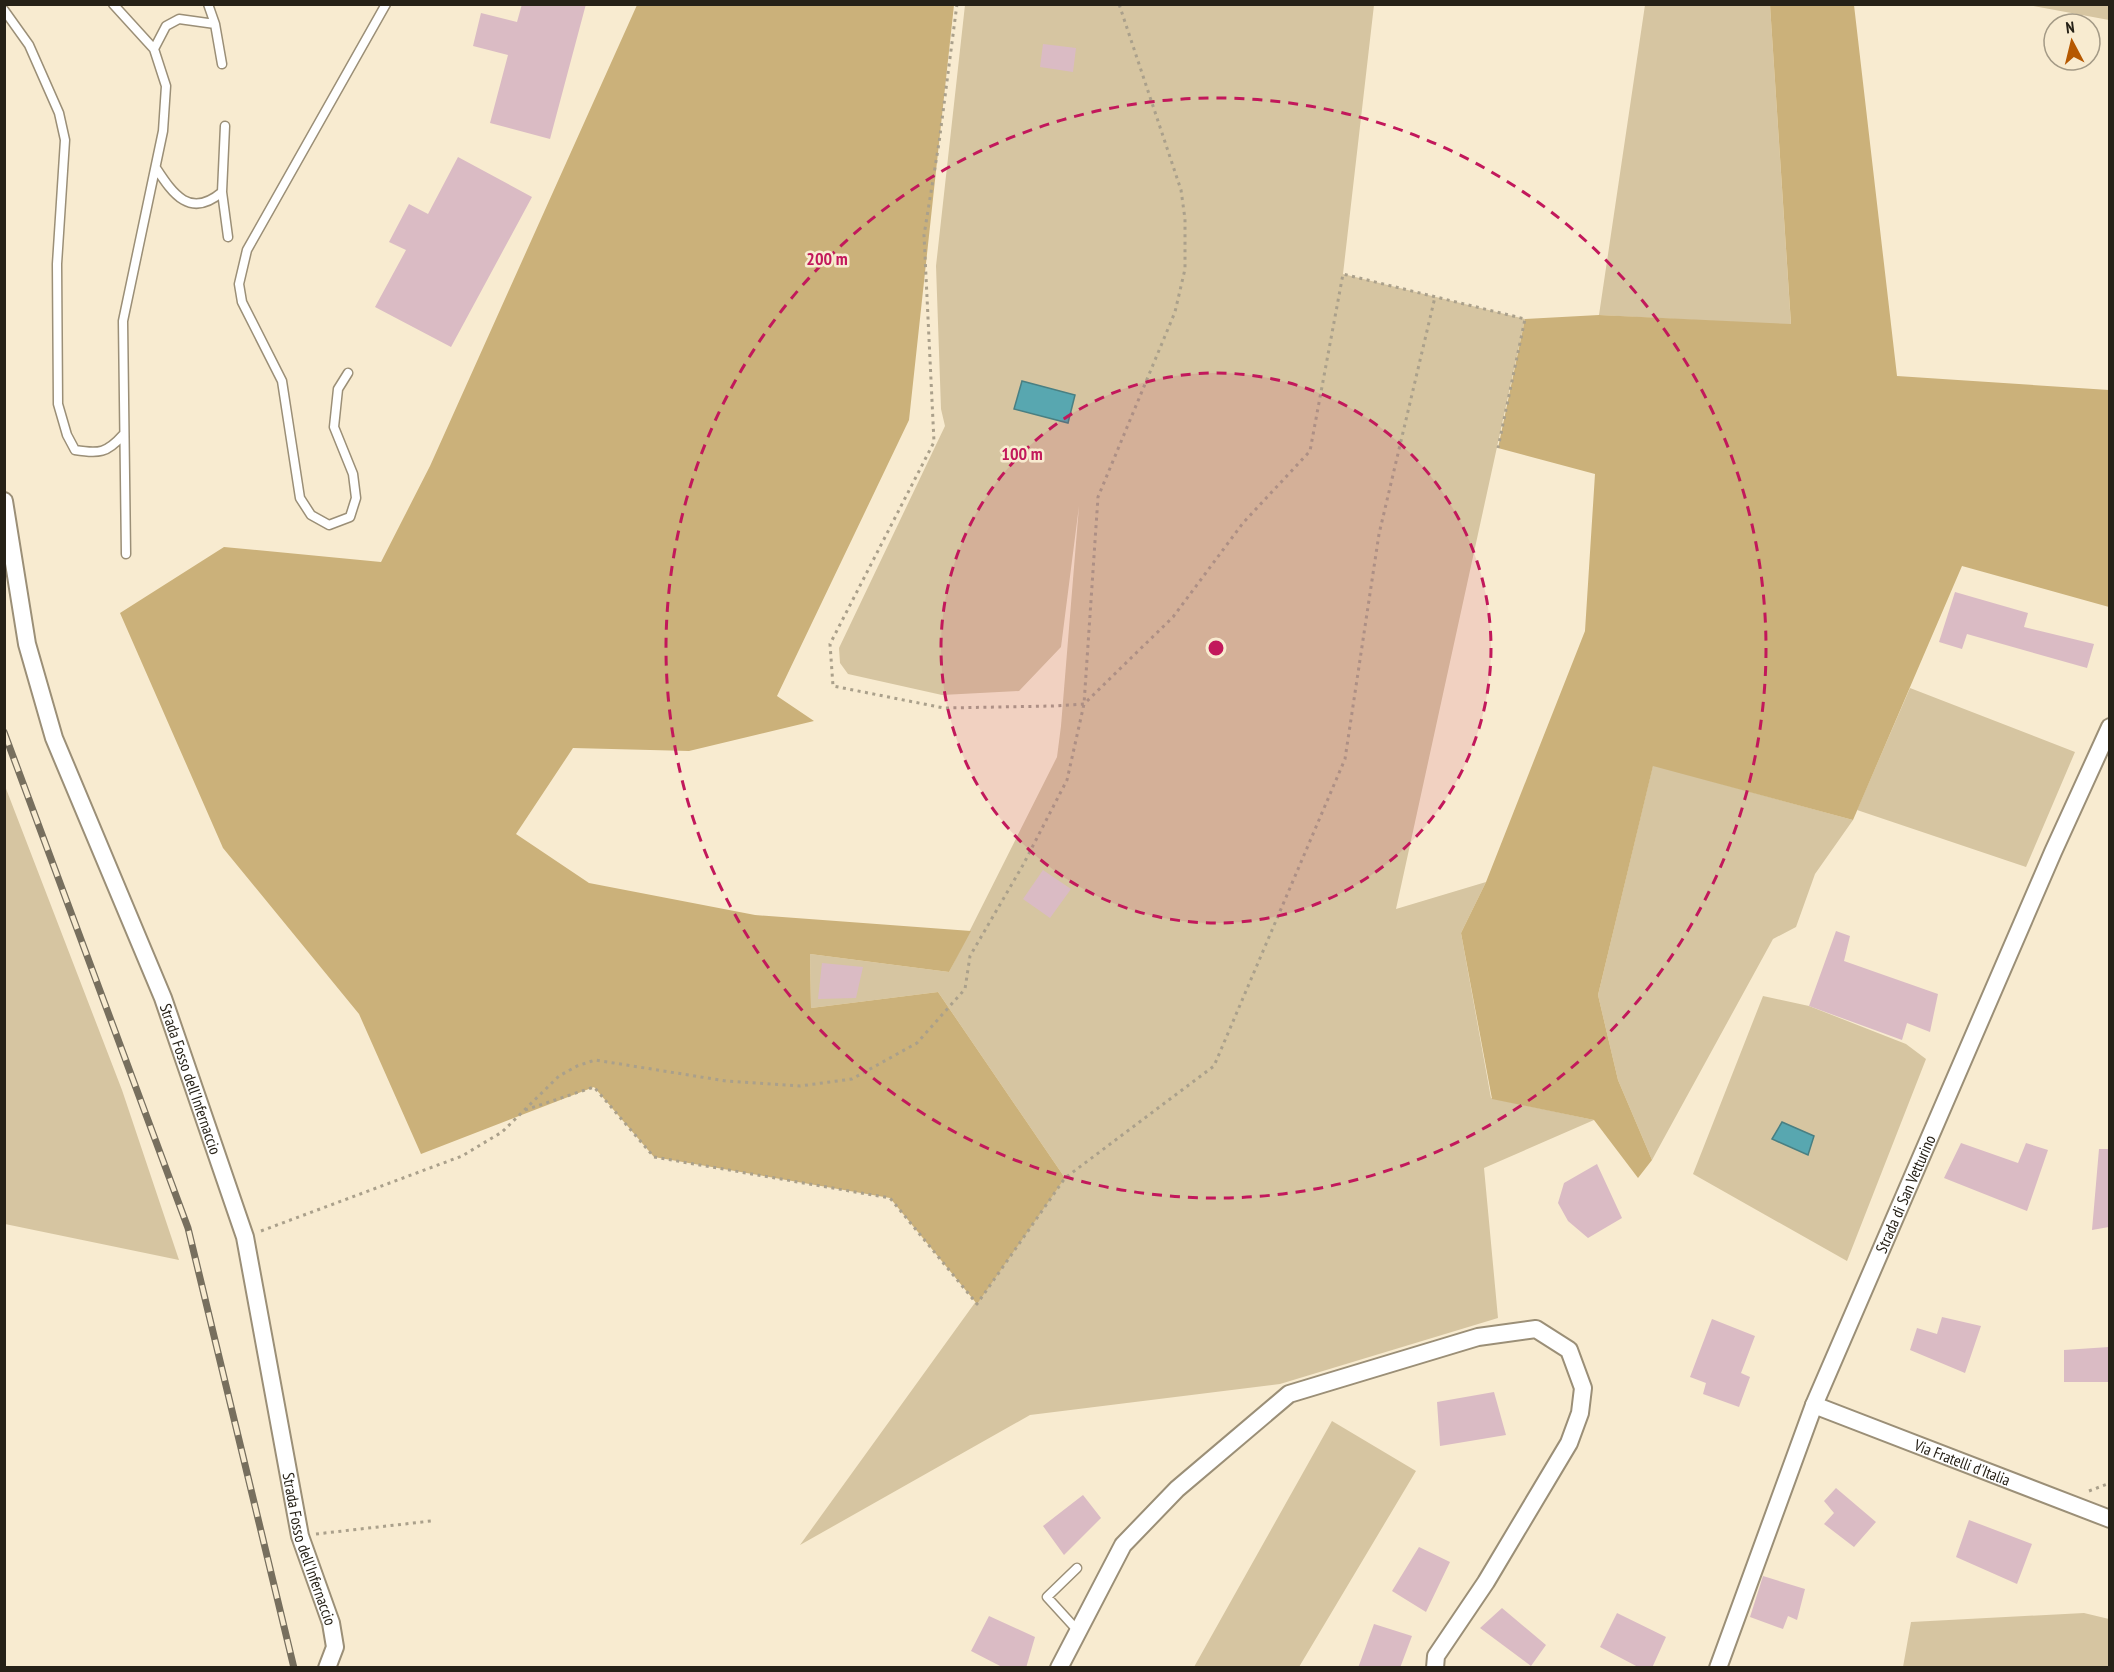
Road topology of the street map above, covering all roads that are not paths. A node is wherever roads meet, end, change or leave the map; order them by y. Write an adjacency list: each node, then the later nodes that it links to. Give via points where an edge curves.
1 (113, 4): 6 (lane)
2 (208, 4): 5 (lane)
3 (386, 4): 12 (lane, via 247,250 239,284 242,302 282,381 300,498 311,515 329,525 350,517 356,498 353,474 334,428 338,389)
4 (4, 10): 13 (lane, via 29,45 59,113 65,140 57,264 58,404 75,450 94,454 111,448)
5 (215, 24): 6 (lane, via 179,20 166,26); 7 (lane)
6 (154, 49): 9 (lane, via 166,86)
7 (222, 64)
8 (225, 126): 10 (lane)
9 (156, 168): 10 (lane, via 173,194 189,203 210,202); 13 (lane, via 123,321)
10 (222, 192): 11 (lane)
11 (228, 237)
12 (348, 373)
13 (123, 435): 15 (lane)
14 (4, 501): 21 (street, Strada Fosso dell'Infernaccio, via 27,644 54,738 163,998 245,1237 300,1536 336,1647)
15 (126, 554)
16 (2109, 727): 17 (street, Strada di San Vetturino)
17 (1814, 1405): 18 (street, Via Fratelli d'Italia); 24 (street, Strada di San Vetturino)
18 (2109, 1519)
19 (1077, 1568): 20 (lane, via 1047,1597)
20 (1078, 1631): 22 (street); 23 (street, via 1123,1545 1177,1489 1289,1394 1478,1337 1536,1329 1569,1350 1583,1388 1580,1413 1569,1443 1486,1582 1436,1656)
21 (328, 1667)
22 (1059, 1668)
23 (1436, 1668)
24 (1718, 1668)

